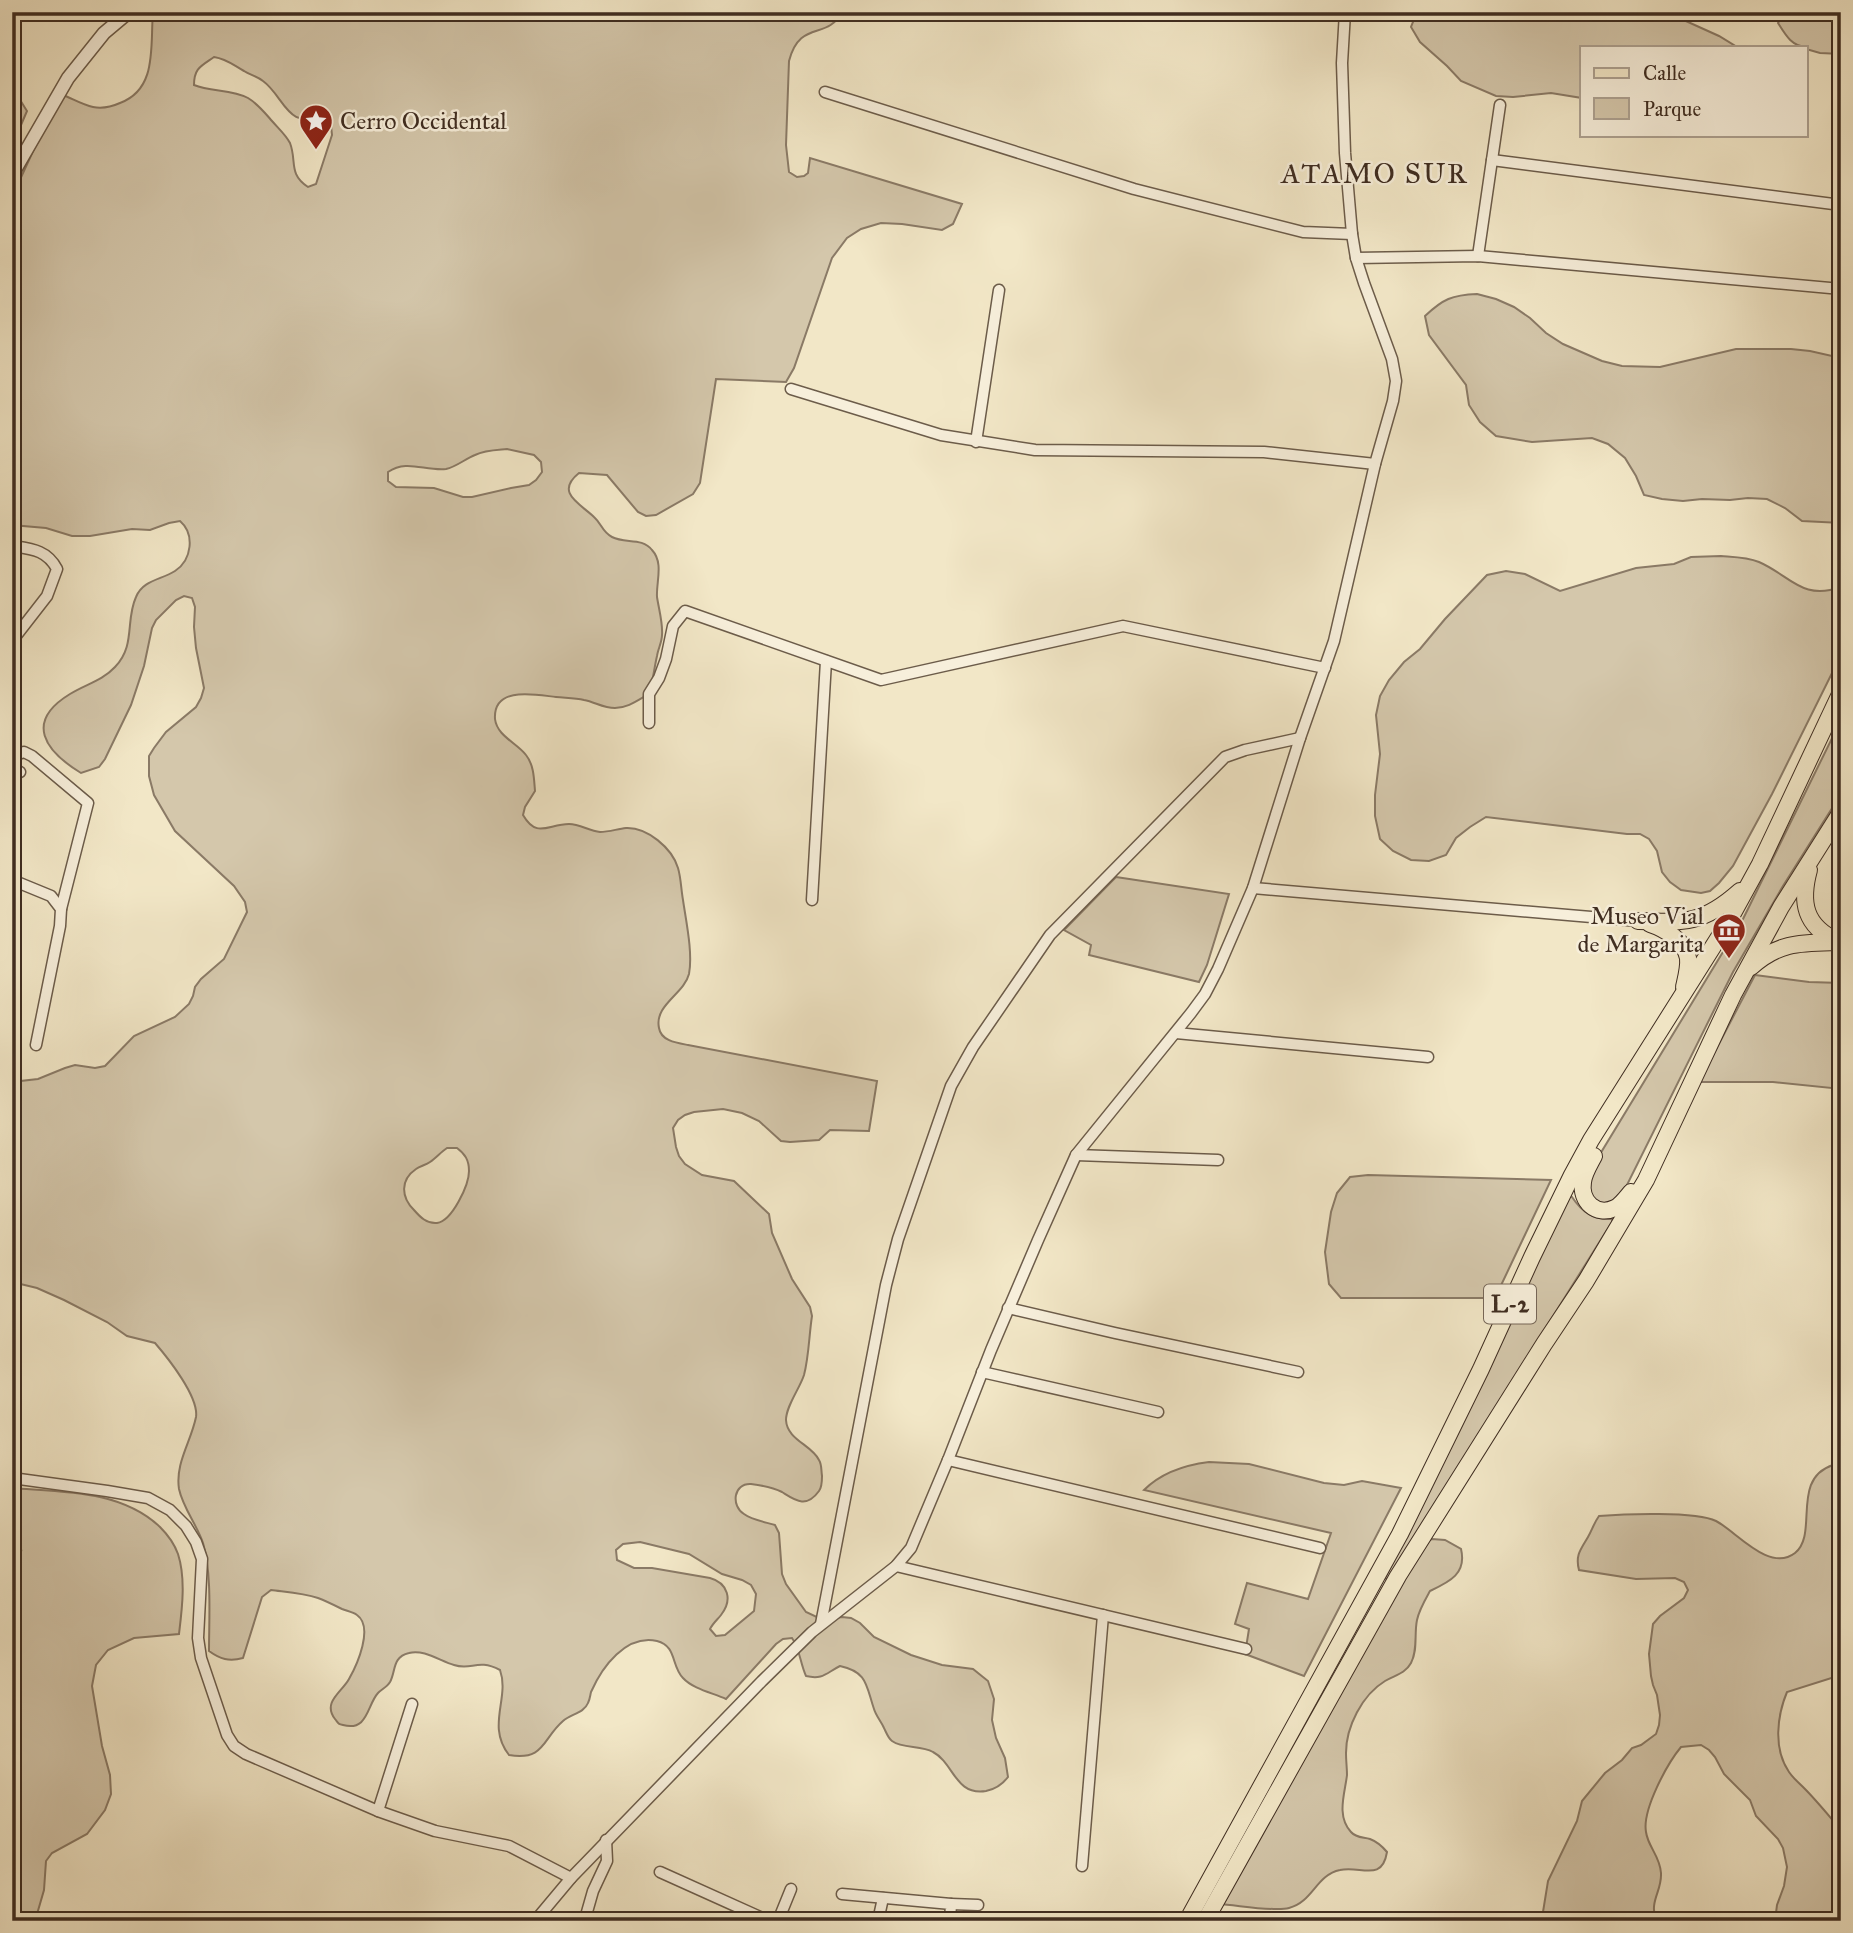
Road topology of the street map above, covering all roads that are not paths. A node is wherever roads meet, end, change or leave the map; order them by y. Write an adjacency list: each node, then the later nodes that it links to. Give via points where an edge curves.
1 (129, 12): 6 (street, via 104,33 68,78)
2 (1345, 12): 8 (street, via 1343,102)
3 (825, 92): 8 (street, via 1134,188 1303,232)
4 (1500, 104): 5 (street)
5 (1492, 160): 7 (street); 9 (street)
6 (12, 176)
7 (1841, 205)
8 (1352, 234): 10 (street)
9 (1478, 256): 10 (street); 11 (street)
10 (1356, 258): 15 (street, via 1396,380)
11 (1841, 289)
12 (999, 290): 14 (street)
13 (791, 389): 14 (street)
14 (976, 442): 15 (street, via 1035,450 1264,452)
15 (1375, 464): 19 (street)
16 (12, 546): 17 (street, via 37,550 52,559 57,569 47,596)
17 (12, 641)
18 (826, 660): 19 (street, via 881,680 1123,626); 22 (street, via 685,611 673,626 666,659 649,694); 31 (street)
19 (1325, 668): 24 (street)
20 (1841, 692): 23 (main road, L-2)
21 (1841, 704): 23 (main road)
22 (649, 723)
23 (1822, 732): 29 (main road, L-2)
24 (1300, 738): 30 (street); 53 (street, via 1225,757 1161,820 1050,935 951,1086 886,1285)
25 (12, 756): 32 (street, via 24,752 32,756 88,803)
26 (1841, 812): 27 (main road, L-2)
27 (1813, 855): 34 (main road, via 1804,892 1808,914 1824,934); 35 (main road, L-2)
28 (12, 880): 32 (street, via 51,896)
29 (1749, 883): 33 (main road, via 1703,917); 36 (main road, L-2)
30 (1253, 888): 33 (street); 38 (street, via 1218,970)
31 (812, 900)
32 (61, 909): 39 (street)
33 (1637, 921): 36 (main road, via 1668,933 1686,950 1688,970)
34 (1840, 942): 35 (main road, via 1787,946)
35 (1745, 973): 41 (main road, L-2)
36 (1682, 995): 37 (main road, L-2)
37 (1662, 1027): 41 (main road, via 1586,1172 1583,1192 1591,1207 1607,1211 1630,1193); 72 (main road, L-2, via 1572,1175 1400,1534)
38 (1176, 1033): 40 (street); 42 (street)
39 (36, 1045)
40 (1428, 1057)
41 (1685, 1097): 73 (main road, L-2, via 1646,1180 1398,1576)
42 (1076, 1156): 43 (street); 44 (street)
43 (1219, 1160)
44 (1008, 1308): 45 (street); 46 (street)
45 (982, 1372): 47 (street); 48 (street)
46 (1298, 1372)
47 (1158, 1412)
48 (948, 1460): 50 (street); 51 (street, via 911,1548)
49 (12, 1478): 56 (street, via 148,1498 170,1510 186,1526 202,1559 198,1639 227,1735 246,1754)
50 (1320, 1548)
51 (896, 1566): 52 (street); 53 (street)
52 (1103, 1615): 54 (street); 58 (street)
53 (821, 1624): 57 (street)
54 (1246, 1650)
55 (412, 1704): 56 (street)
56 (378, 1811): 60 (street, via 435,1831 509,1846)
57 (607, 1840): 60 (street); 67 (street, via 607,1861)
58 (1082, 1867)
59 (660, 1872): 68 (street)
60 (571, 1878): 66 (street)
61 (791, 1889): 69 (street)
62 (842, 1894): 63 (street)
63 (883, 1898): 64 (street); 70 (street)
64 (951, 1904): 65 (street); 71 (street)
65 (978, 1905)
66 (535, 1921)
67 (586, 1921)
68 (769, 1921)
69 (778, 1921)
70 (878, 1921)
71 (950, 1921)
72 (1187, 1921)
73 (1205, 1921)

